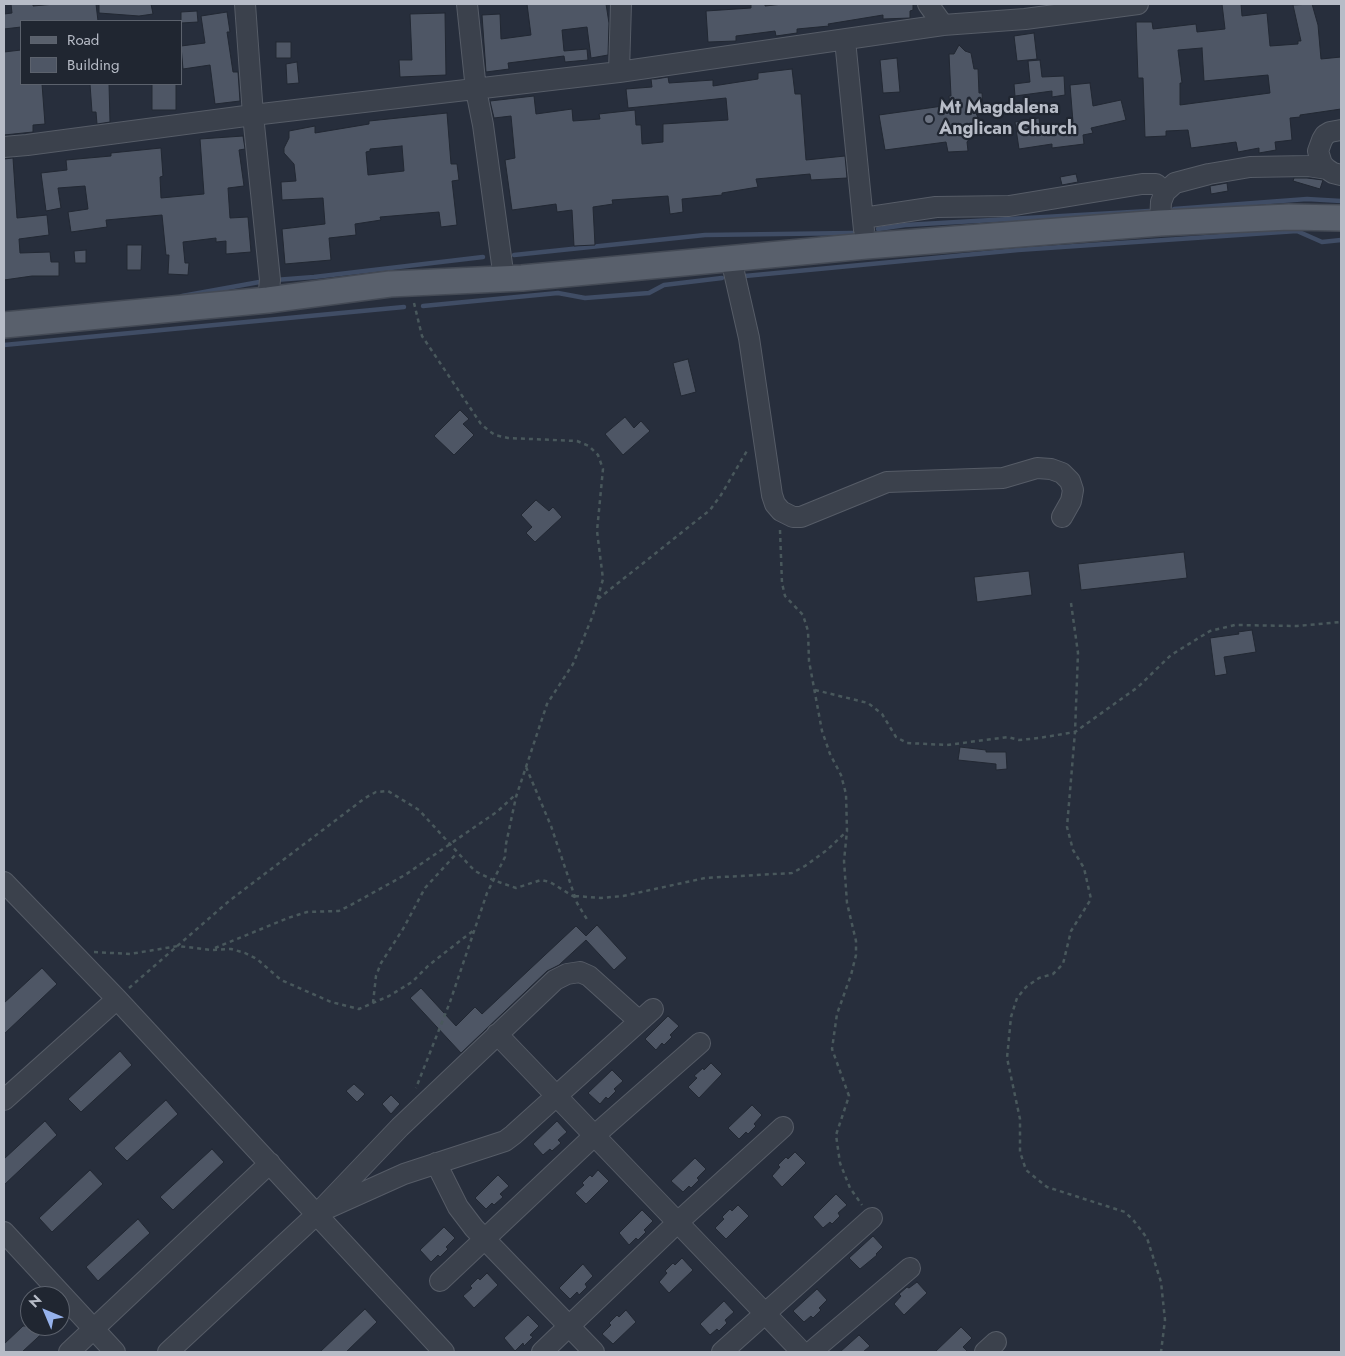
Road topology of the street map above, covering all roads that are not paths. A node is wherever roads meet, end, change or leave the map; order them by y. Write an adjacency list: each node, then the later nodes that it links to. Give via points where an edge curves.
1 (245, 4): 10 (street)
2 (467, 4): 9 (street)
3 (621, 4): 8 (street)
4 (928, 4): 6 (street)
5 (1138, 4): 6 (street, via 1025,19)
6 (943, 25): 7 (street)
7 (845, 40): 8 (street); 15 (street)
8 (619, 72): 9 (street)
9 (476, 90): 10 (street); 20 (street, via 484,125)
10 (253, 115): 12 (street); 21 (street, via 270,280)
11 (1341, 130): 13 (street, via 1330,132 1318,151 1322,164)
12 (4, 147)
13 (1334, 172): 14 (street, via 1308,166 1250,167 1175,183)
14 (1165, 192): 15 (street, via 1156,184 1142,184 1009,206 936,207); 17 (street)
15 (863, 218): 18 (street)
16 (1341, 218): 17 (main road)
17 (1160, 223): 18 (main road)
18 (866, 246): 19 (main road)
19 (731, 259): 20 (main road); 23 (street, via 749,338 772,495 781,511 801,517 887,482 1003,478 1044,468 1062,472 1070,481 1073,490 1071,501)
20 (504, 279): 21 (main road, via 390,284)
21 (268, 300): 22 (main road)
22 (4, 325)
23 (1062, 517)
24 (4, 882): 25 (street)
25 (117, 998): 29 (street); 32 (street)
26 (497, 1034): 28 (street); 28 (street, via 555,980 580,972 646,1015); 34 (street, via 400,1127)
27 (700, 1043): 31 (street)
28 (557, 1096): 31 (street); 33 (street, via 505,1141)
29 (4, 1100)
30 (783, 1127): 36 (street)
31 (595, 1135): 36 (street); 38 (street)
32 (270, 1163): 34 (street); 43 (street)
33 (436, 1163): 34 (street); 38 (street, via 458,1207)
34 (317, 1214): 46 (street); 47 (street)
35 (872, 1218): 41 (street)
36 (678, 1222): 41 (street); 42 (street)
37 (4, 1232): 43 (street)
38 (486, 1239): 40 (street); 42 (street)
39 (910, 1268): 52 (street)
40 (440, 1281)
41 (765, 1312): 50 (street); 51 (street)
42 (568, 1326): 48 (street); 49 (street)
43 (94, 1329): 44 (street); 45 (street)
44 (70, 1352)
45 (115, 1352)
46 (168, 1352)
47 (444, 1352)
48 (542, 1352)
49 (594, 1352)
50 (722, 1352)
51 (802, 1352)
52 (811, 1352)

